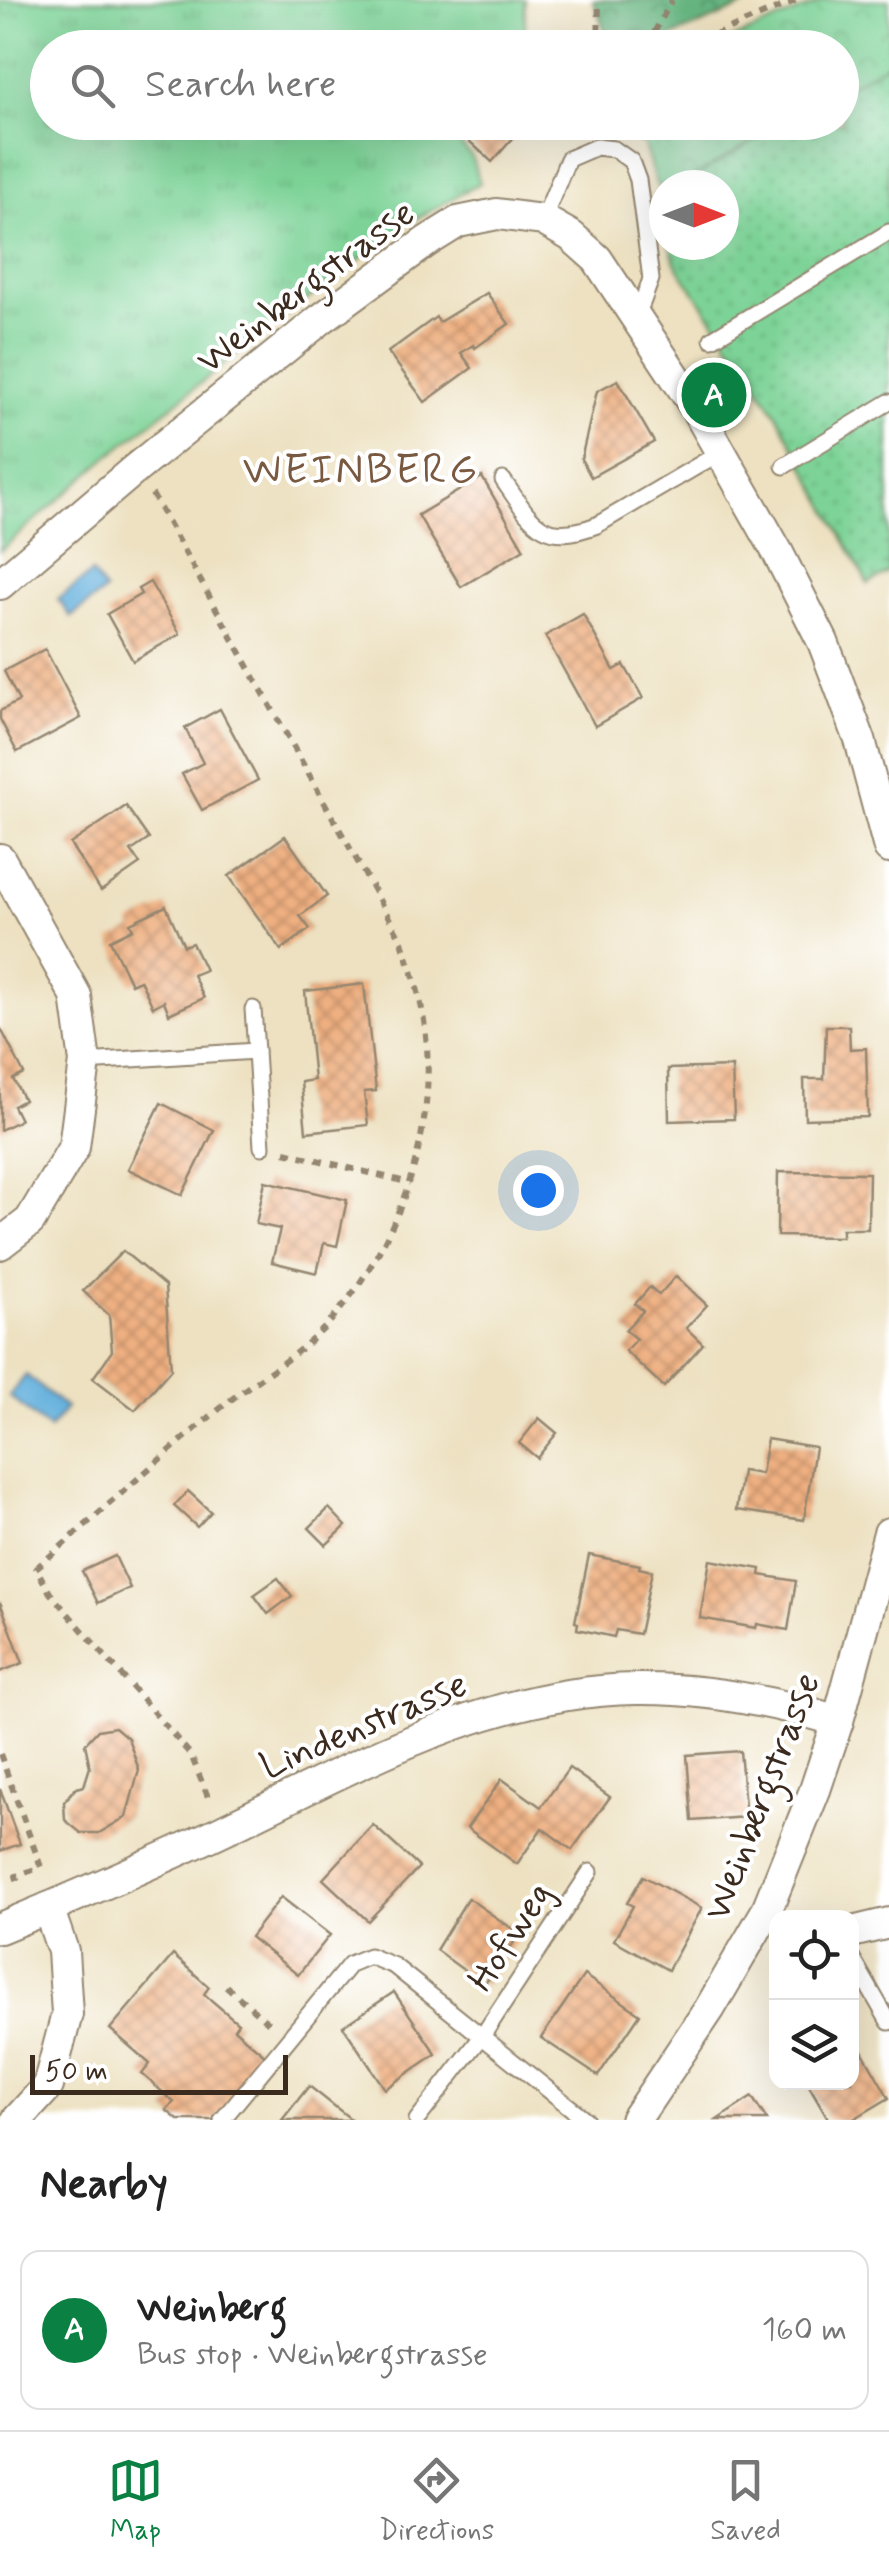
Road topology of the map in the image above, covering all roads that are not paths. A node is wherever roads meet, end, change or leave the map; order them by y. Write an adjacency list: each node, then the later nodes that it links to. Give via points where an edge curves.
1 (542, 220): 3 (street, Weinbergstrasse, via 597,260); 3 (lane, via 568,159 596,147 631,161 651,278); 9 (street, Weinbergstrasse, via 496,214 458,222 426,242 321,319)
2 (889, 232): 4 (lane)
3 (637, 317): 6 (street, Weinbergstrasse)
4 (712, 340)
5 (889, 402): 7 (lane)
6 (722, 452): 8 (lane, via 578,532 532,522); 10 (street, Weinbergstrasse, via 823,642 860,740)
7 (784, 466)
8 (504, 480)
9 (0, 584)
10 (889, 848)
11 (0, 858): 14 (street, via 76,996)
12 (253, 1009): 13 (lane)
13 (256, 1052): 14 (lane); 15 (lane)
14 (85, 1062): 16 (street, via 74,1147 30,1221)
15 (262, 1147)
16 (0, 1244)
17 (889, 1533): 18 (street, Weinbergstrasse)
18 (838, 1720): 20 (street, Lindenstrasse, via 781,1704 634,1689 508,1707 430,1732); 21 (street, Weinbergstrasse)
19 (590, 1872): 28 (lane, Hofweg)
20 (48, 1908): 24 (street, Lindenstrasse); 29 (street, via 63,1950 68,2014 48,2086)
21 (774, 1910)
22 (769, 1920): 33 (street, Weinbergstrasse)
23 (889, 1923): 25 (street)
24 (0, 1928)
25 (859, 1930)
26 (859, 1970): 27 (lane)
27 (889, 2022)
28 (483, 2035): 30 (lane, Hofweg, via 394,1966 369,1956 350,1964); 31 (lane, Hofweg); 32 (lane, Hofweg)
29 (17, 2120)
30 (222, 2120)
31 (417, 2120)
32 (586, 2120)
33 (635, 2120)

